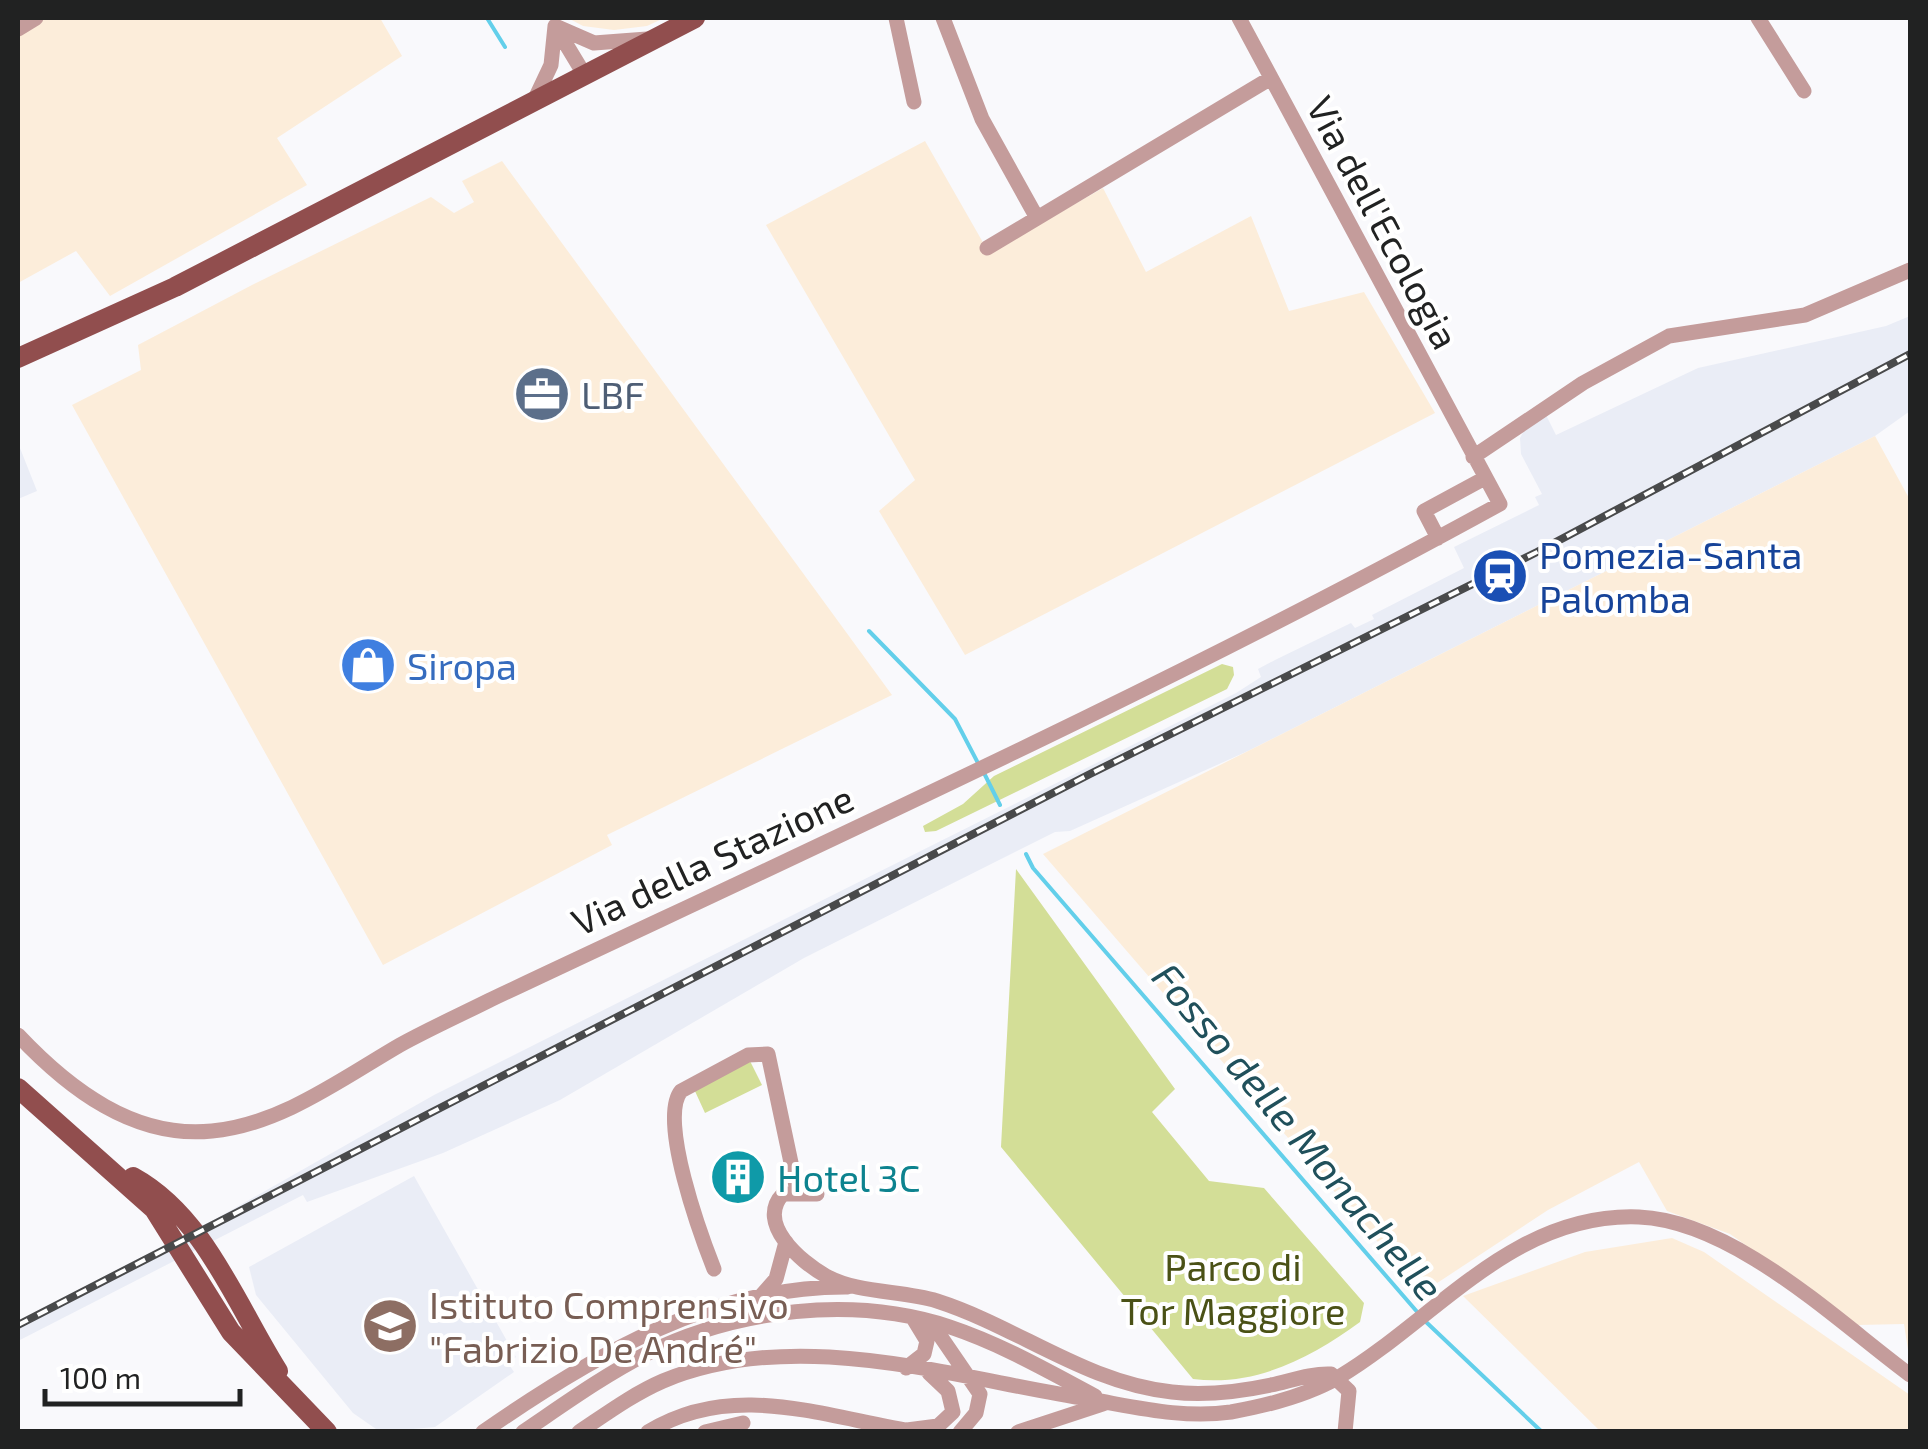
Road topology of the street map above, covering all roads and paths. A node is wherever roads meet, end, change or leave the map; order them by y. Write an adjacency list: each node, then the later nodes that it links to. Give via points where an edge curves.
1 (36, 18): 8 (street)
2 (695, 18): 9 (main road)
3 (896, 18): 14 (street)
4 (943, 18): 15 (street, via 982,119)
5 (1239, 18): 11 (street, Via dell'Ecologia)
6 (1758, 18): 12 (street)
7 (552, 22): 9 (street, via 594,43); 10 (street); 13 (street, via 551,65)
8 (18, 29)
9 (658, 36): 10 (main road)
10 (584, 74): 13 (main road)
11 (1271, 78): 15 (street); 19 (street, Via dell'Ecologia)
12 (1804, 92)
13 (534, 101): 18 (main road, via 175,287)
14 (914, 102)
15 (1037, 218): 16 (street)
16 (987, 248)
17 (1910, 270): 19 (street, via 1805,316 1669,336 1583,383)
18 (18, 358)
19 (1473, 457): 20 (street)
20 (1485, 478): 21 (street, via 1424,510); 21 (street, Via della Stazione, via 1500,504)
21 (1438, 538): 22 (street, Via della Stazione, via 242,1126 194,1132 132,1120 70,1084)
22 (18, 1036)
23 (18, 1088): 45 (main road, via 101,1159 154,1188 184,1216 293,1394)
24 (797, 1191): 25 (street); 26 (street, via 775,1204 775,1226); 27 (street, via 768,1054 751,1054 681,1092 673,1122)
25 (817, 1194)
26 (786, 1242): 28 (street, via 826,1276); 30 (street, via 776,1279)
27 (714, 1269)
28 (856, 1287): 29 (street); 38 (street, via 942,1302 1094,1373 1156,1390 1220,1392 1324,1374)
29 (821, 1288): 30 (street); 31 (street)
30 (760, 1297): 33 (street)
31 (822, 1311): 32 (street); 34 (street, via 748,1319)
32 (922, 1320): 35 (street, via 924,1354); 39 (street); 41 (street, via 1024,1358)
33 (654, 1328): 34 (street); 42 (street)
34 (661, 1347): 47 (street)
35 (906, 1368): 36 (street); 48 (street, via 798,1356 736,1362 662,1382)
36 (929, 1372): 39 (street); 44 (street, via 948,1391 953,1412 938,1426)
37 (1910, 1375): 38 (street, via 1755,1261 1655,1218 1561,1227 1438,1300)
38 (1338, 1378): 41 (street, via 1259,1406 1209,1414); 53 (street, via 1349,1391)
39 (972, 1379): 41 (street); 51 (street, via 978,1408)
40 (752, 1402): 43 (street); 44 (street); 49 (street, via 679,1416)
41 (1107, 1402): 52 (street)
42 (508, 1415): 46 (street); 47 (street)
43 (742, 1427): 50 (street)
44 (912, 1431)
45 (327, 1432)
46 (483, 1432)
47 (522, 1432)
48 (579, 1432)
49 (648, 1432)
50 (705, 1432)
51 (960, 1432)
52 (1018, 1432)
53 (1345, 1432)

